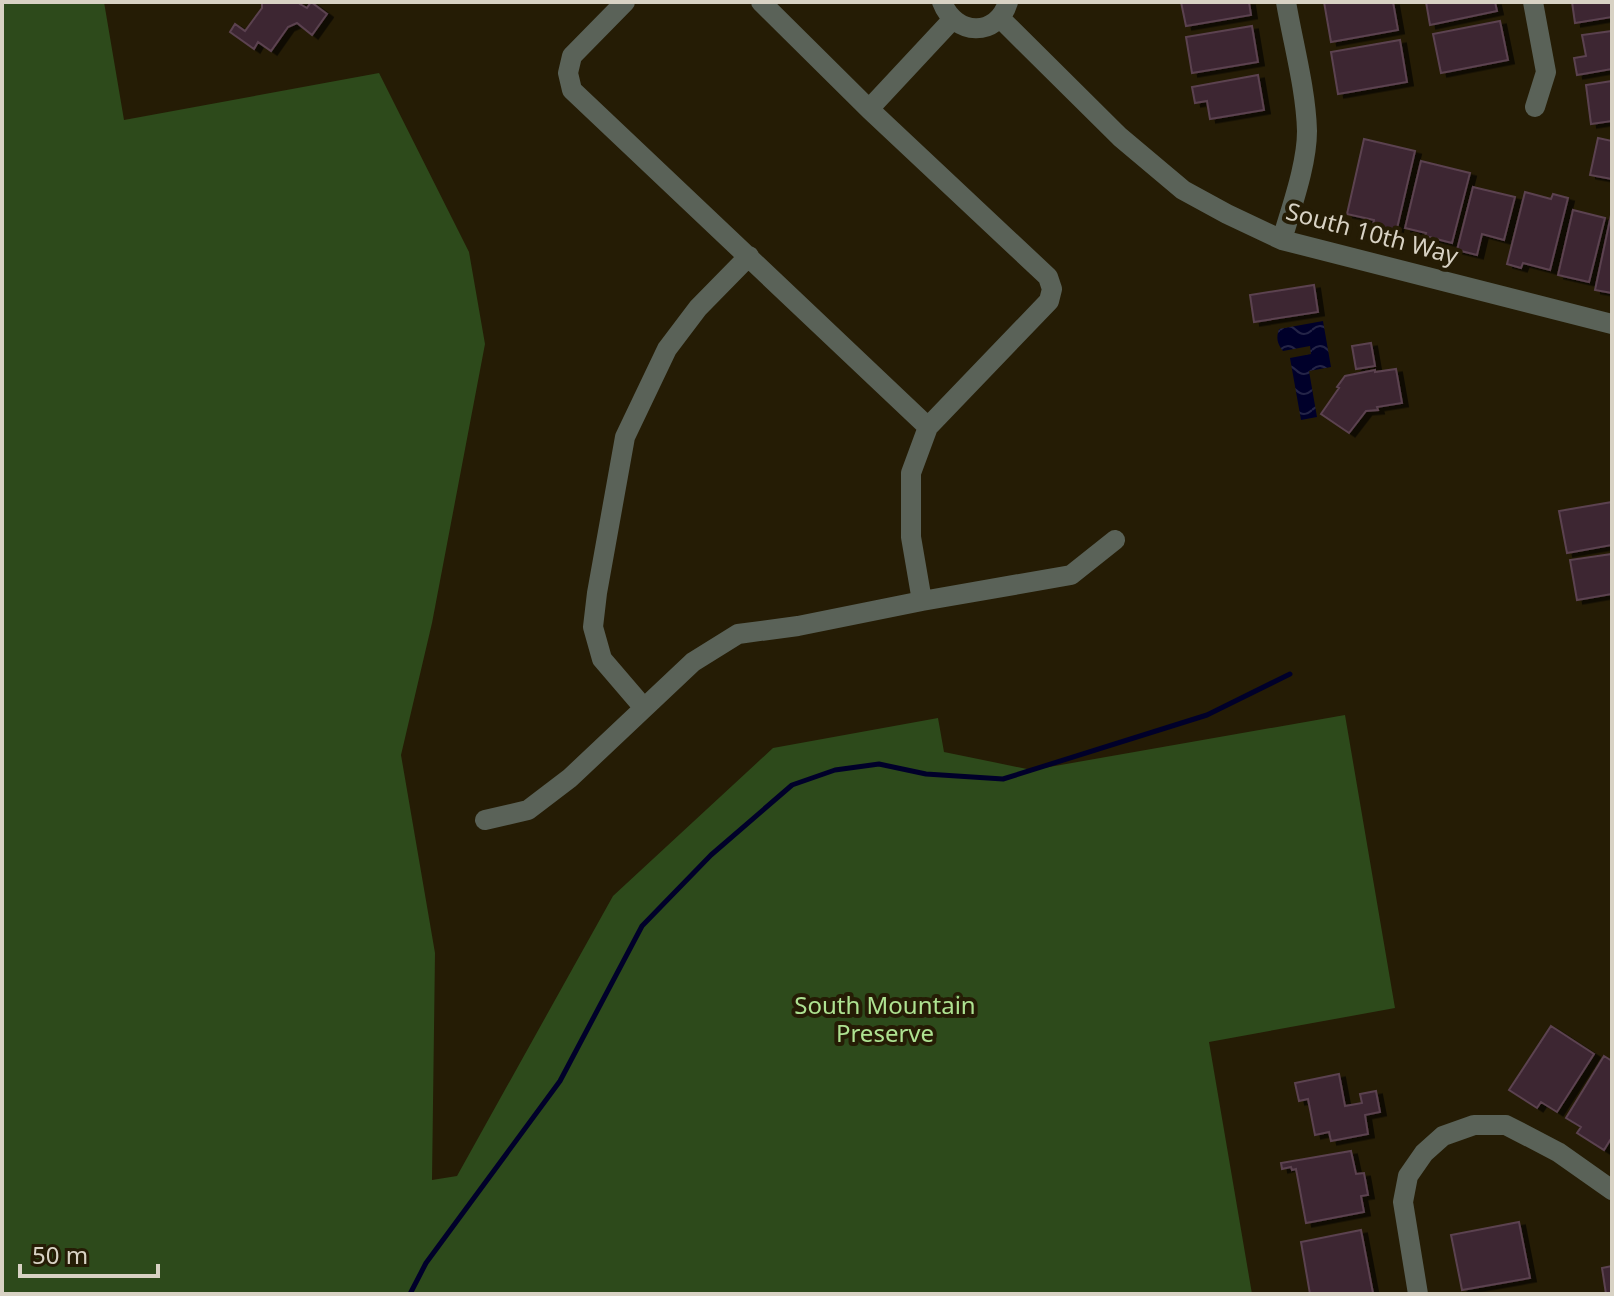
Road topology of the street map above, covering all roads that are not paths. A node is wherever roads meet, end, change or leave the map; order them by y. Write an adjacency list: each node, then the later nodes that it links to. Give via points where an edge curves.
1 (625, 2): 10 (street, via 572,56 572,90)
2 (761, 2): 8 (street)
3 (1286, 2): 9 (street, via 1307,133)
4 (1533, 2): 7 (street, via 1546,72)
5 (1004, 10): 6 (street, via 982,28 961,25); 9 (street, South 10th Way, via 1120,137 1183,190)
6 (947, 11): 8 (street)
7 (1535, 107)
8 (869, 109): 12 (street, via 1048,277 1052,289 1049,301)
9 (1282, 240): 11 (street, South 10th Way)
10 (749, 256): 12 (street); 15 (street, via 667,349 625,437 593,627 602,659)
11 (1612, 324)
12 (928, 427): 14 (street, via 911,473 911,537)
13 (1115, 540): 14 (street, via 1071,575)
14 (922, 601): 15 (street, via 738,634 693,662)
15 (644, 708): 16 (street, via 528,810)
16 (485, 820)
17 (1612, 1190): 18 (street, via 1558,1152 1506,1125 1474,1125 1443,1136 1408,1176 1403,1202)
18 (1418, 1294)

